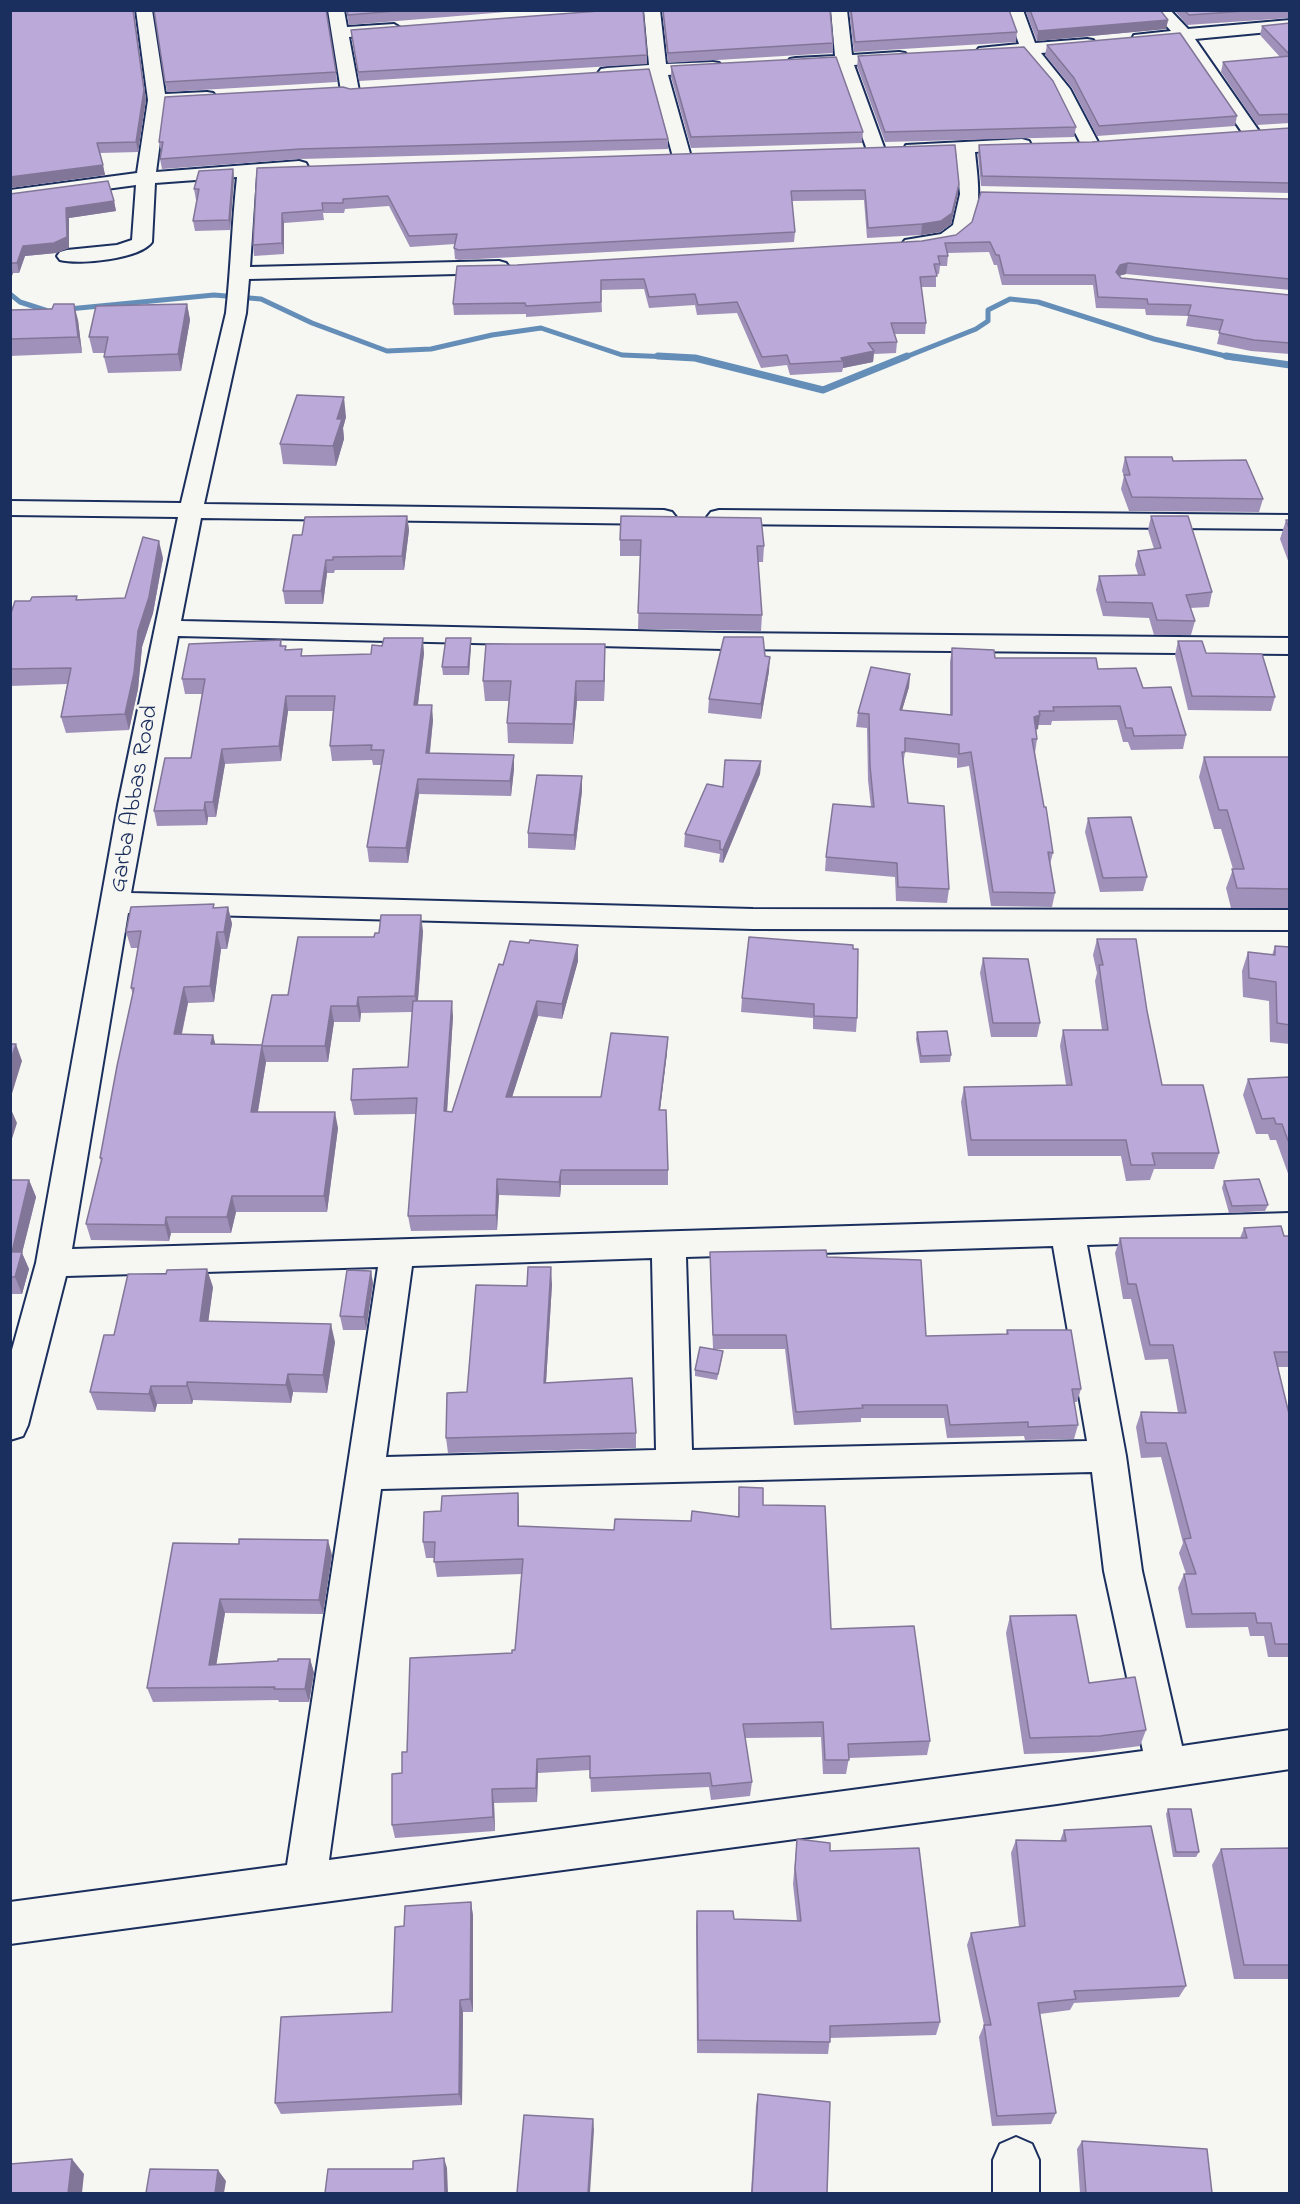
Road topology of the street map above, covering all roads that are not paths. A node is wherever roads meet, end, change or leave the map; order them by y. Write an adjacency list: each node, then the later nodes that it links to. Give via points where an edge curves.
1 (144, 10): 23 (street)
2 (336, 10): 9 (street)
3 (652, 10): 19 (street)
4 (839, 10): 16 (street)
5 (1015, 10): 13 (street)
6 (1160, 10): 10 (street)
7 (1290, 25): 10 (street)
8 (412, 28): 9 (street)
9 (341, 33): 21 (street, via 356,90)
10 (1184, 35): 11 (street); 24 (street, via 1262,133)
11 (1124, 41)
12 (1101, 43): 13 (street)
13 (1029, 49): 14 (street); 27 (street, via 1060,89)
14 (971, 53)
15 (914, 56): 16 (street)
16 (844, 60): 17 (street); 30 (street)
17 (774, 64)
18 (728, 66): 19 (street)
19 (658, 70): 20 (street); 34 (street)
20 (587, 75)
21 (328, 92)
22 (227, 96): 23 (street)
23 (157, 100): 37 (street)
24 (1229, 135)
25 (1113, 142): 27 (street)
26 (1067, 144): 27 (street)
27 (1090, 144)
28 (1045, 145): 29 (street)
29 (965, 147): 30 (street); 38 (street)
30 (876, 150): 31 (street)
31 (853, 151)
32 (704, 156): 34 (street)
33 (658, 157): 34 (street)
34 (681, 157)
35 (313, 167): 36 (street)
36 (247, 172): 37 (street); 44 (street, Garba Abbas Road)
37 (147, 178): 40 (street); 42 (street, via 142,242 119,250)
38 (970, 194): 39 (street); 41 (street, via 962,228 947,239)
39 (994, 194)
40 (10, 196)
41 (897, 244)
42 (68, 256)
43 (517, 267): 44 (street)
44 (238, 290): 46 (street, Garba Abbas Road)
45 (10, 508): 46 (street)
46 (191, 510): 47 (street); 48 (street, Garba Abbas Road)
47 (1290, 522)
48 (169, 628): 49 (street, via 724,640); 50 (street, Garba Abbas Road, via 132,805)
49 (1290, 646)
50 (117, 903): 51 (street, via 753,919); 56 (street, Garba Abbas Road)
51 (1290, 920)
52 (1290, 1226): 53 (street)
53 (1068, 1234): 54 (street); 58 (street)
54 (669, 1245): 55 (street); 59 (street)
55 (397, 1253): 56 (street); 60 (street)
56 (53, 1263): 57 (street, Garba Abbas Road)
57 (10, 1425)
58 (1108, 1456): 59 (street); 62 (street, via 1124,1571)
59 (674, 1466): 60 (street)
60 (365, 1473): 63 (street)
61 (1290, 1749): 62 (street)
62 (1166, 1766): 63 (street, via 1057,1784)
63 (305, 1884): 64 (street)
64 (10, 1923)

